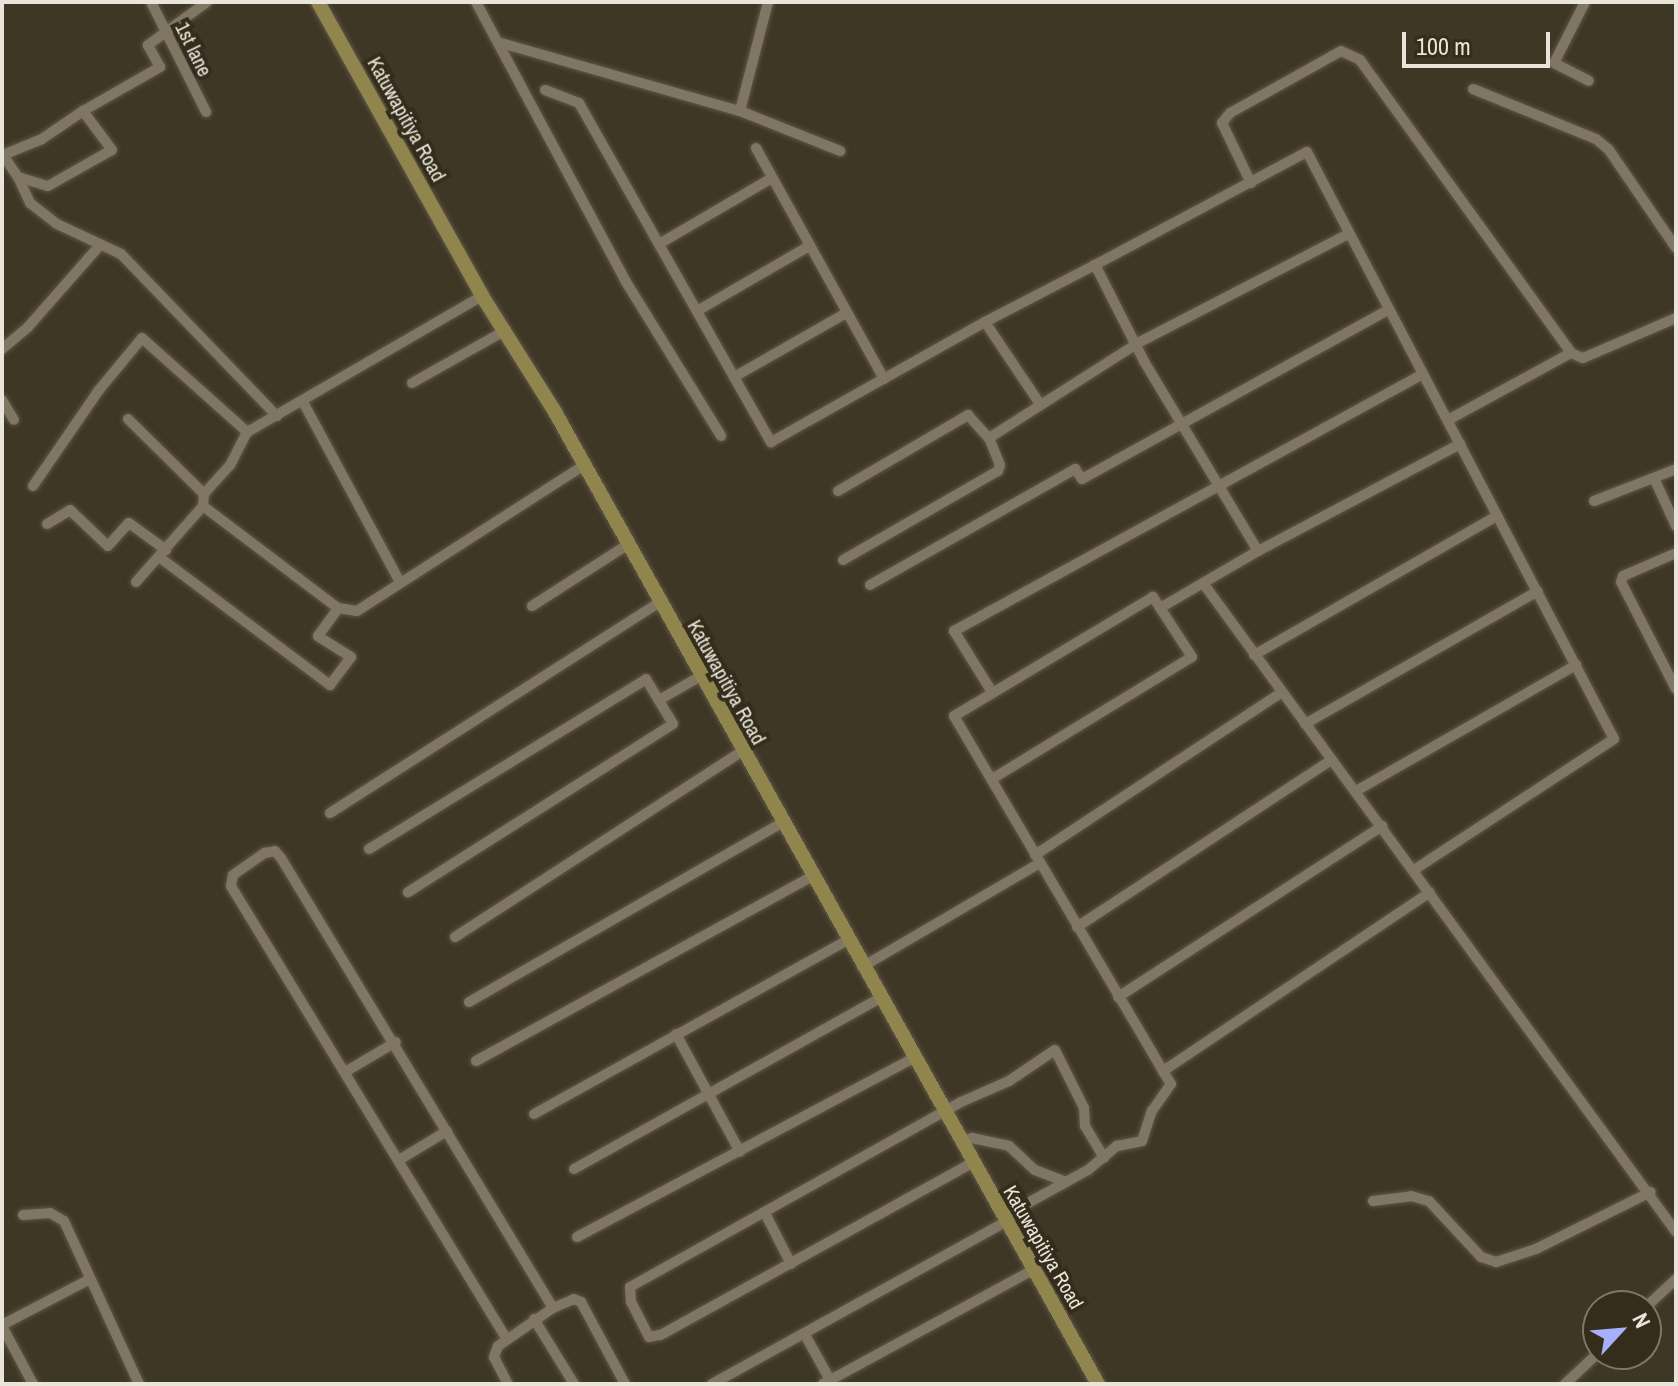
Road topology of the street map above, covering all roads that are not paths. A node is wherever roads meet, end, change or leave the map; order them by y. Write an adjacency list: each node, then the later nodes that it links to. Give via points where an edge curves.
1 (151, 2): 7 (street, 1st lane)
2 (207, 2): 7 (street)
3 (318, 2): 27 (street, Katuwapitiya Road)
4 (476, 2): 8 (street)
5 (768, 2): 13 (street)
6 (1585, 2): 9 (street, via 1554,63)
7 (164, 28): 12 (street, via 148,45 160,67); 14 (street, 1st lane)
8 (501, 43): 13 (street); 50 (street, via 626,282)
9 (1589, 81)
10 (1473, 89): 25 (street, via 1596,139)
11 (545, 90): 22 (street, via 579,103)
12 (83, 111): 17 (street, via 42,139); 18 (street, via 112,150 48,186)
13 (740, 111): 16 (street)
14 (206, 112)
15 (756, 148): 19 (street)
16 (840, 151)
17 (2, 154): 18 (street)
18 (18, 177): 23 (street, via 30,203 57,224)
19 (772, 178): 22 (street); 24 (street)
20 (1251, 183): 21 (street, via 1307,152); 26 (street); 36 (street, via 1222,123 1230,113 1341,51 1360,60)
21 (1348, 234): 28 (street); 34 (street)
22 (659, 244): 29 (street)
23 (100, 245): 35 (street, via 38,317); 44 (street, via 121,254)
24 (809, 246): 29 (street); 30 (street)
25 (1676, 248)
26 (1095, 265): 32 (street); 34 (street)
27 (482, 296): 33 (street, Katuwapitiya Road); 42 (street)
28 (1388, 310): 37 (street); 48 (street)
29 (697, 311): 38 (street)
30 (846, 313): 38 (street); 39 (street)
31 (1676, 318): 36 (street, via 1583,358)
32 (985, 322): 39 (street); 43 (street)
33 (506, 330): 40 (street); 53 (street, Katuwapitiya Road)
34 (1138, 343): 43 (street); 48 (street)
35 (2, 349)
36 (1571, 353): 47 (street)
37 (1423, 374): 47 (street); 57 (street)
38 (734, 377): 39 (street, via 771,442)
39 (884, 379)
40 (412, 383)
41 (2, 400): 46 (street)
42 (303, 402): 44 (street); 70 (street)
43 (1040, 404): 51 (street)
44 (277, 416): 49 (street)
45 (128, 419): 59 (street)
46 (14, 420)
47 (1448, 420): 52 (street)
48 (1179, 421): 57 (street); 72 (street, via 1082,479 1075,469)
49 (247, 432): 56 (street, via 142,338); 59 (street)
50 (721, 436)
51 (989, 438): 58 (street, via 968,415); 68 (street, via 998,471)
52 (1460, 444): 61 (street); 65 (street)
53 (584, 465): 64 (street, Katuwapitiya Road); 70 (street)
54 (1676, 469): 55 (street)
55 (1654, 478): 60 (street); 63 (street)
56 (33, 486)
57 (1219, 488): 65 (street); 82 (street, via 954,631)
58 (838, 491)
59 (203, 500): 67 (street); 76 (street)
60 (1594, 501)
61 (1497, 516): 73 (street); 78 (street)
62 (47, 524): 67 (street, via 70,510 108,546 129,523)
63 (1676, 526)
64 (627, 545): 74 (street, Katuwapitiya Road); 75 (street)
65 (1258, 551): 71 (street)
66 (1676, 553): 81 (street, via 1623,576 1621,582)
67 (162, 554): 69 (street); 76 (street, via 330,685 351,657 318,636)
68 (843, 560)
69 (136, 582)
70 (400, 582): 76 (street, via 357,611)
71 (1203, 583): 77 (street); 78 (street)
72 (870, 585)
73 (1538, 591): 79 (street); 85 (street)
74 (659, 603): 80 (street, Katuwapitiya Road); 90 (street)
75 (532, 606)
76 (338, 608)
77 (1160, 608): 82 (street, via 1153,597); 88 (street, via 1192,657)
78 (1254, 655): 83 (street)
79 (1576, 665): 89 (street); 95 (street, via 1614,739)
80 (701, 676): 84 (street); 86 (street, Katuwapitiya Road)
81 (1676, 689)
82 (992, 692): 88 (street, via 954,716)
83 (1281, 693): 85 (street); 94 (street)
84 (659, 700): 93 (street, via 646,679); 97 (street, via 673,724)
85 (1305, 724): 87 (street)
86 (742, 751): 91 (street, Katuwapitiya Road); 100 (street)
87 (1331, 760): 89 (street); 99 (street)
88 (992, 779): 94 (street)
89 (1356, 791): 92 (street)
90 (330, 813)
91 (783, 822): 96 (street, Katuwapitiya Road); 105 (street)
92 (1382, 826): 95 (street); 103 (street)
93 (369, 849)
94 (1037, 859): 99 (street); 102 (street)
95 (1414, 870): 98 (street)
96 (813, 876): 101 (street, Katuwapitiya Road); 109 (street)
97 (408, 892)
98 (1430, 892): 110 (street); 123 (street)
99 (1077, 927): 103 (street)
100 (455, 937)
101 (848, 940): 102 (street, Katuwapitiya Road); 106 (street)
102 (862, 967): 104 (street, Katuwapitiya Road)
103 (1118, 997): 110 (street)
104 (880, 998): 108 (street, Katuwapitiya Road); 112 (street)
105 (469, 1002)
106 (676, 1034): 112 (street); 114 (street)
107 (396, 1042): 111 (street); 111 (street, via 281,858 275,851 265,853 233,875 231,886); 115 (street)
108 (912, 1059): 113 (street, Katuwapitiya Road); 117 (street)
109 (476, 1061)
110 (1163, 1071): 118 (street, via 1171,1084 1152,1111 1147,1137 1117,1146)
111 (345, 1072): 119 (street)
112 (707, 1092): 117 (street); 121 (street)
113 (944, 1112): 116 (street, Katuwapitiya Road); 118 (street, via 1009,1081 1055,1050 1084,1108 1085,1126); 126 (street)
114 (534, 1114)
115 (447, 1131): 119 (street); 133 (street)
116 (962, 1144): 120 (street, Katuwapitiya Road); 122 (street, via 972,1138 1009,1146 1035,1170)
117 (740, 1152): 129 (street)
118 (1104, 1158): 122 (street)
119 (399, 1160): 137 (street)
120 (972, 1163): 127 (street, Katuwapitiya Road); 130 (street)
121 (574, 1169)
122 (1066, 1182): 127 (street, via 1017,1209)
123 (1651, 1192): 124 (street, via 1536,1249 1496,1262 1481,1257 1429,1201 1411,1196); 128 (street)
124 (1373, 1201)
125 (23, 1215): 132 (street, via 50,1213 64,1221 86,1262)
126 (766, 1215): 130 (street); 130 (street, via 630,1287 639,1319 654,1337)
127 (1006, 1222): 131 (street, Katuwapitiya Road); 136 (street)
128 (1676, 1232)
129 (577, 1237)
130 (791, 1264)
131 (1033, 1270): 139 (street); 146 (street, Katuwapitiya Road)
132 (88, 1280): 135 (street); 141 (street)
133 (553, 1308): 134 (street); 144 (street, via 574,1299 581,1302)
134 (534, 1319): 137 (street); 143 (street)
135 (2, 1325): 140 (street)
136 (804, 1333): 139 (street); 145 (street)
137 (506, 1338): 142 (street, via 494,1357)
138 (1582, 1368): 147 (street)
139 (826, 1382)
140 (33, 1384)
141 (139, 1384)
142 (508, 1384)
143 (574, 1384)
144 (625, 1384)
145 (712, 1384)
146 (1098, 1384)
147 (1565, 1384)

